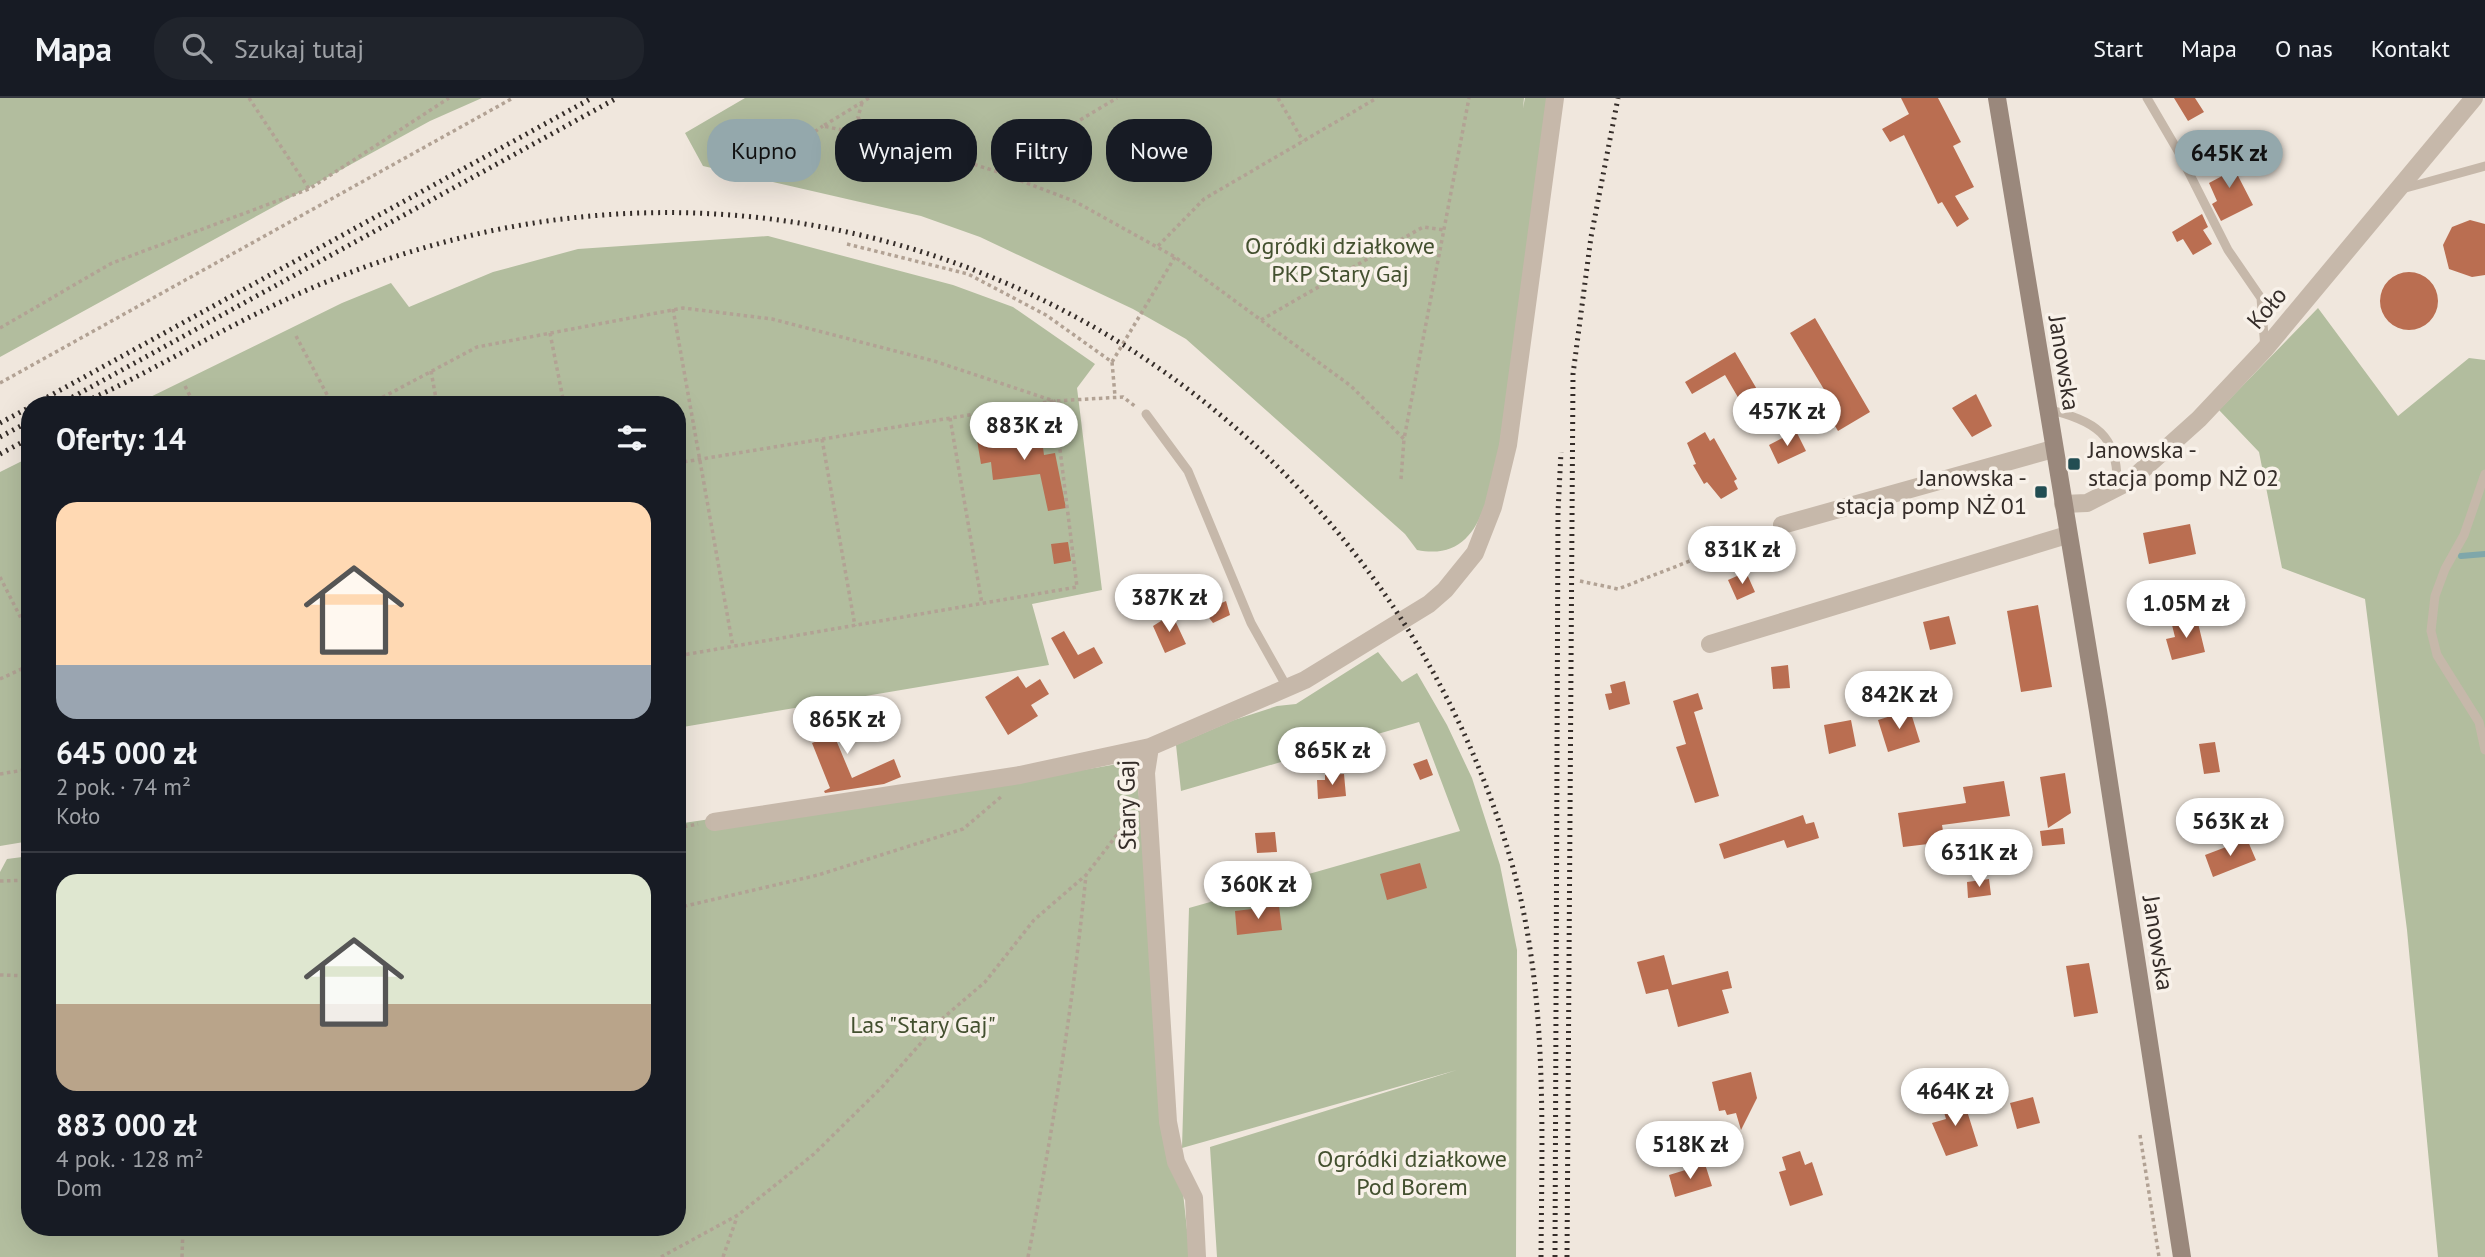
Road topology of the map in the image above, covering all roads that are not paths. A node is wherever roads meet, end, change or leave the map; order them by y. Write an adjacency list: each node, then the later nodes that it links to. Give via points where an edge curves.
1 (1555, 98): 17 (street, via 1508,445 1493,507 1475,553 1429,604)
2 (1997, 98): 8 (street, Janowska)
3 (2147, 98): 7 (lane, via 2228,250 2261,298)
4 (2474, 98): 6 (street, Koło)
5 (2485, 166): 6 (lane)
6 (2399, 190): 7 (street, Koło)
7 (2265, 349): 12 (street, Koło, via 2199,419 2130,481)
8 (2047, 409): 10 (street, Janowska); 12 (lane, via 2090,423 2107,437 2118,461)
9 (1146, 414): 17 (lane, via 1188,471 1251,623)
10 (2053, 449): 13 (street, Janowska); 14 (street)
11 (2485, 474): 19 (lane, via 2464,535 2435,596 2431,631 2437,656 2479,722)
12 (2117, 487): 13 (street, Koło, via 2087,503)
13 (2063, 505): 15 (street, Janowska)
14 (1782, 525)
15 (2067, 535): 16 (street); 22 (street, Janowska)
16 (1710, 644)
17 (1287, 689): 18 (street)
18 (1150, 747): 20 (street, Stary Gaj, via 1020,775); 21 (street, Stary Gaj, via 1146,773 1168,1122 1176,1162 1194,1198)
19 (2485, 750)
20 (714, 822)
21 (1197, 1257)
22 (2182, 1257)

